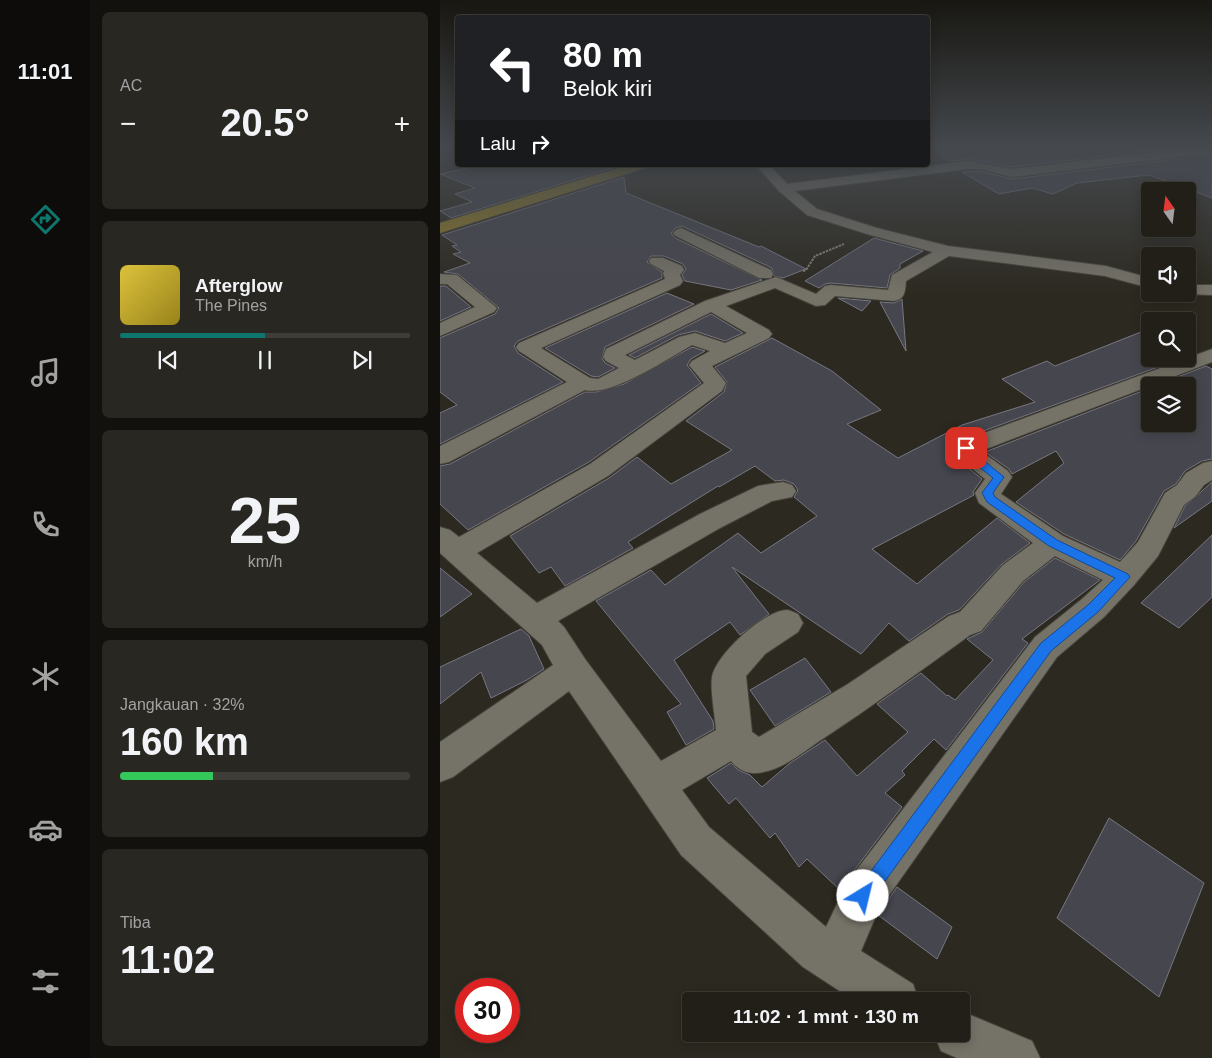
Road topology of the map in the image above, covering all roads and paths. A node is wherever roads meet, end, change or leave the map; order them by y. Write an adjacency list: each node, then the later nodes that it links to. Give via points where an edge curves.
1 (540, 196): 3 (main road)
2 (794, 196): 4 (street, via 812,212)
3 (440, 228)
4 (872, 231): 6 (street); 9 (path, via 815,256 806,270)
5 (681, 233): 9 (street)
6 (943, 250): 9 (street, via 898,279 894,296 830,290 816,301 778,283); 10 (street, via 1106,271)
7 (657, 261): 18 (street, via 676,270 671,273 674,281 526,348)
8 (440, 279): 14 (street, via 451,278 488,308)
9 (760, 281): 13 (street)
10 (1141, 281)
11 (1196, 290): 12 (street)
12 (1212, 290)
13 (711, 305): 15 (street, via 762,334); 17 (street, via 613,353 613,356)
14 (440, 330)
15 (726, 350): 17 (street, via 695,339 689,340); 23 (street, via 699,365 715,382 714,386 599,470)
16 (1212, 355): 22 (street, via 966,448 999,477 988,498)
17 (636, 368): 18 (street, via 602,385)
18 (582, 383): 19 (street)
19 (440, 456)
20 (1212, 469): 24 (street, via 1195,479 1174,499 1148,549)
21 (782, 491): 25 (street, via 767,492 710,521)
22 (1053, 543): 24 (street); 28 (street, via 1013,573 970,622 960,625 772,751 759,756 749,754)
23 (448, 544): 25 (street)
24 (1124, 577): 31 (street, via 1046,647 863,896)
25 (534, 620): 27 (street, via 553,636)
26 (787, 623): 28 (street, via 748,647 731,672 729,689)
27 (573, 669): 29 (street); 30 (street)
28 (736, 739): 30 (street)
29 (440, 764)
30 (655, 785): 31 (street, via 695,841 819,951)
31 (834, 960): 32 (street)
32 (882, 992)
33 (970, 1039): 34 (street)
34 (1015, 1058)

